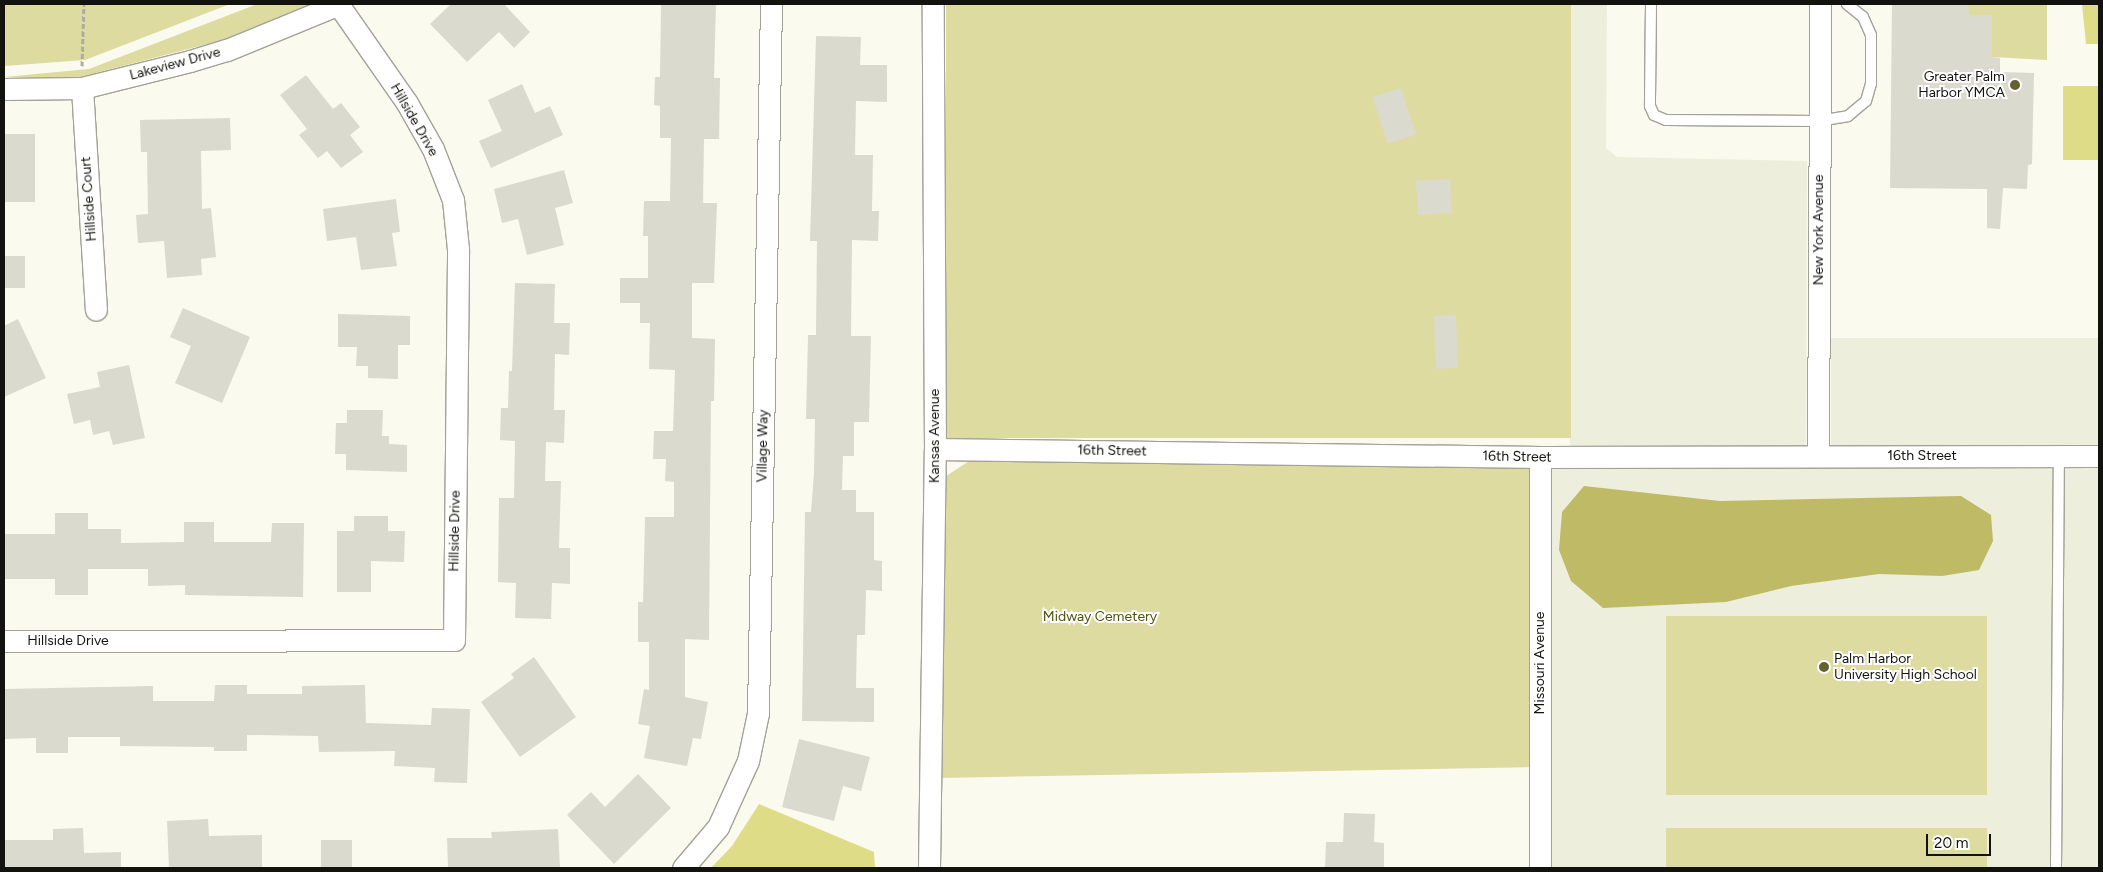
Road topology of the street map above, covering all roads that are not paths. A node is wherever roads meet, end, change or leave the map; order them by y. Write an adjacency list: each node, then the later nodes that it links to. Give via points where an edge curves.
1 (338, 4): 7 (street, Lakeview Drive, via 227,50); 16 (street, Hillside Drive, via 416,118 433,149 453,200 458,249 454,640)
2 (770, 4): 17 (street, Village Way, via 758,713 748,761 718,827)
3 (934, 4): 11 (street, Kansas Avenue)
4 (1651, 4): 9 (lane, via 1650,106 1654,115 1666,120)
5 (1820, 4): 9 (street, New York Avenue)
6 (1847, 4): 9 (lane, via 1863,17 1871,35 1871,84 1866,101 1848,116)
7 (82, 88): 8 (street, Lakeview Drive); 10 (street, Hillside Court)
8 (4, 89)
9 (1818, 121): 12 (street, New York Avenue)
10 (96, 310)
11 (935, 449): 15 (street, 16th Street); 18 (street, Kansas Avenue)
12 (1818, 456): 13 (street, 16th Street); 15 (street, 16th Street)
13 (2059, 456): 14 (street, 16th Street); 20 (lane)
14 (2099, 456)
15 (1540, 457): 19 (street, Missouri Avenue)
16 (4, 641)
17 (683, 868)
18 (929, 868)
19 (1540, 868)
20 (2056, 868)

